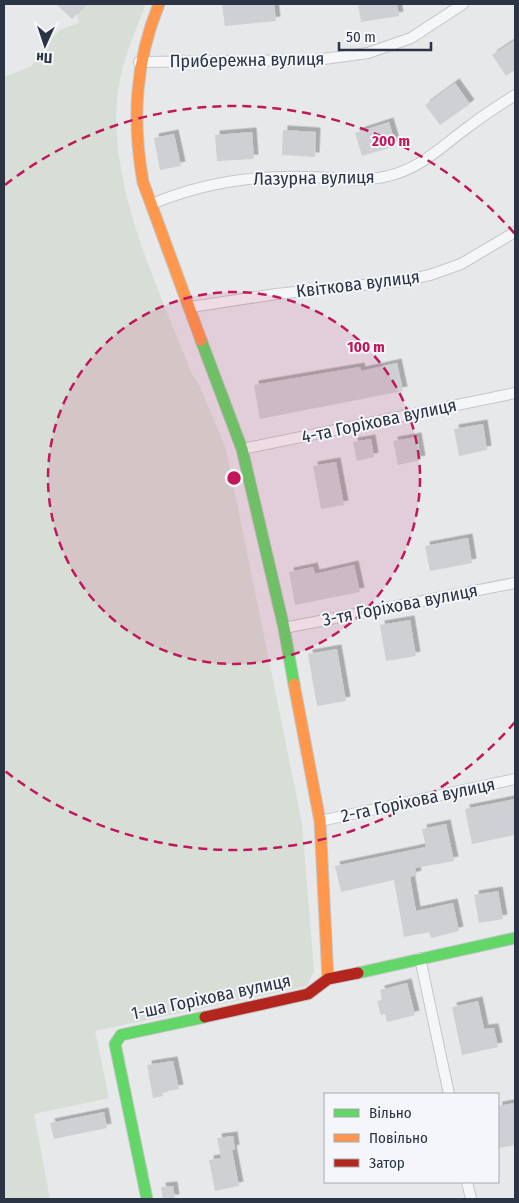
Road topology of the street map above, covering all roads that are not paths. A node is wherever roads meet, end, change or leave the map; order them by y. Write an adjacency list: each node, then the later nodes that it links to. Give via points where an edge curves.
1 (160, 4): 3 (street)
2 (462, 4): 3 (street, Прибережна вулиця, via 411,38 368,53 316,60)
3 (139, 62): 5 (street, via 135,86 135,128 144,182)
4 (515, 95): 5 (street, Лазурна вулиця, via 407,170 368,179 275,177 237,180 182,192)
5 (152, 204): 7 (street)
6 (515, 232): 7 (street, Квіткова вулиця, via 461,264 401,281)
7 (191, 307): 9 (street)
8 (515, 392): 9 (street, 4-та Горіхова вулиця)
9 (242, 449): 11 (street)
10 (515, 583): 11 (street, 3-тя Горіхова вулиця)
11 (284, 628): 13 (street)
12 (515, 779): 13 (street, 2-га Горіхова вулиця)
13 (320, 821): 16 (street)
14 (515, 938): 15 (street, 1-ша Горіхова вулиця)
15 (420, 958): 16 (street, 1-ша Горіхова вулиця); 17 (street)
16 (328, 978): 19 (street, 1-ша Горіхова вулиця, via 308,994 117,1038 115,1044)
17 (449, 1093)
18 (467, 1183): 20 (street)
19 (147, 1199)
20 (471, 1199)

